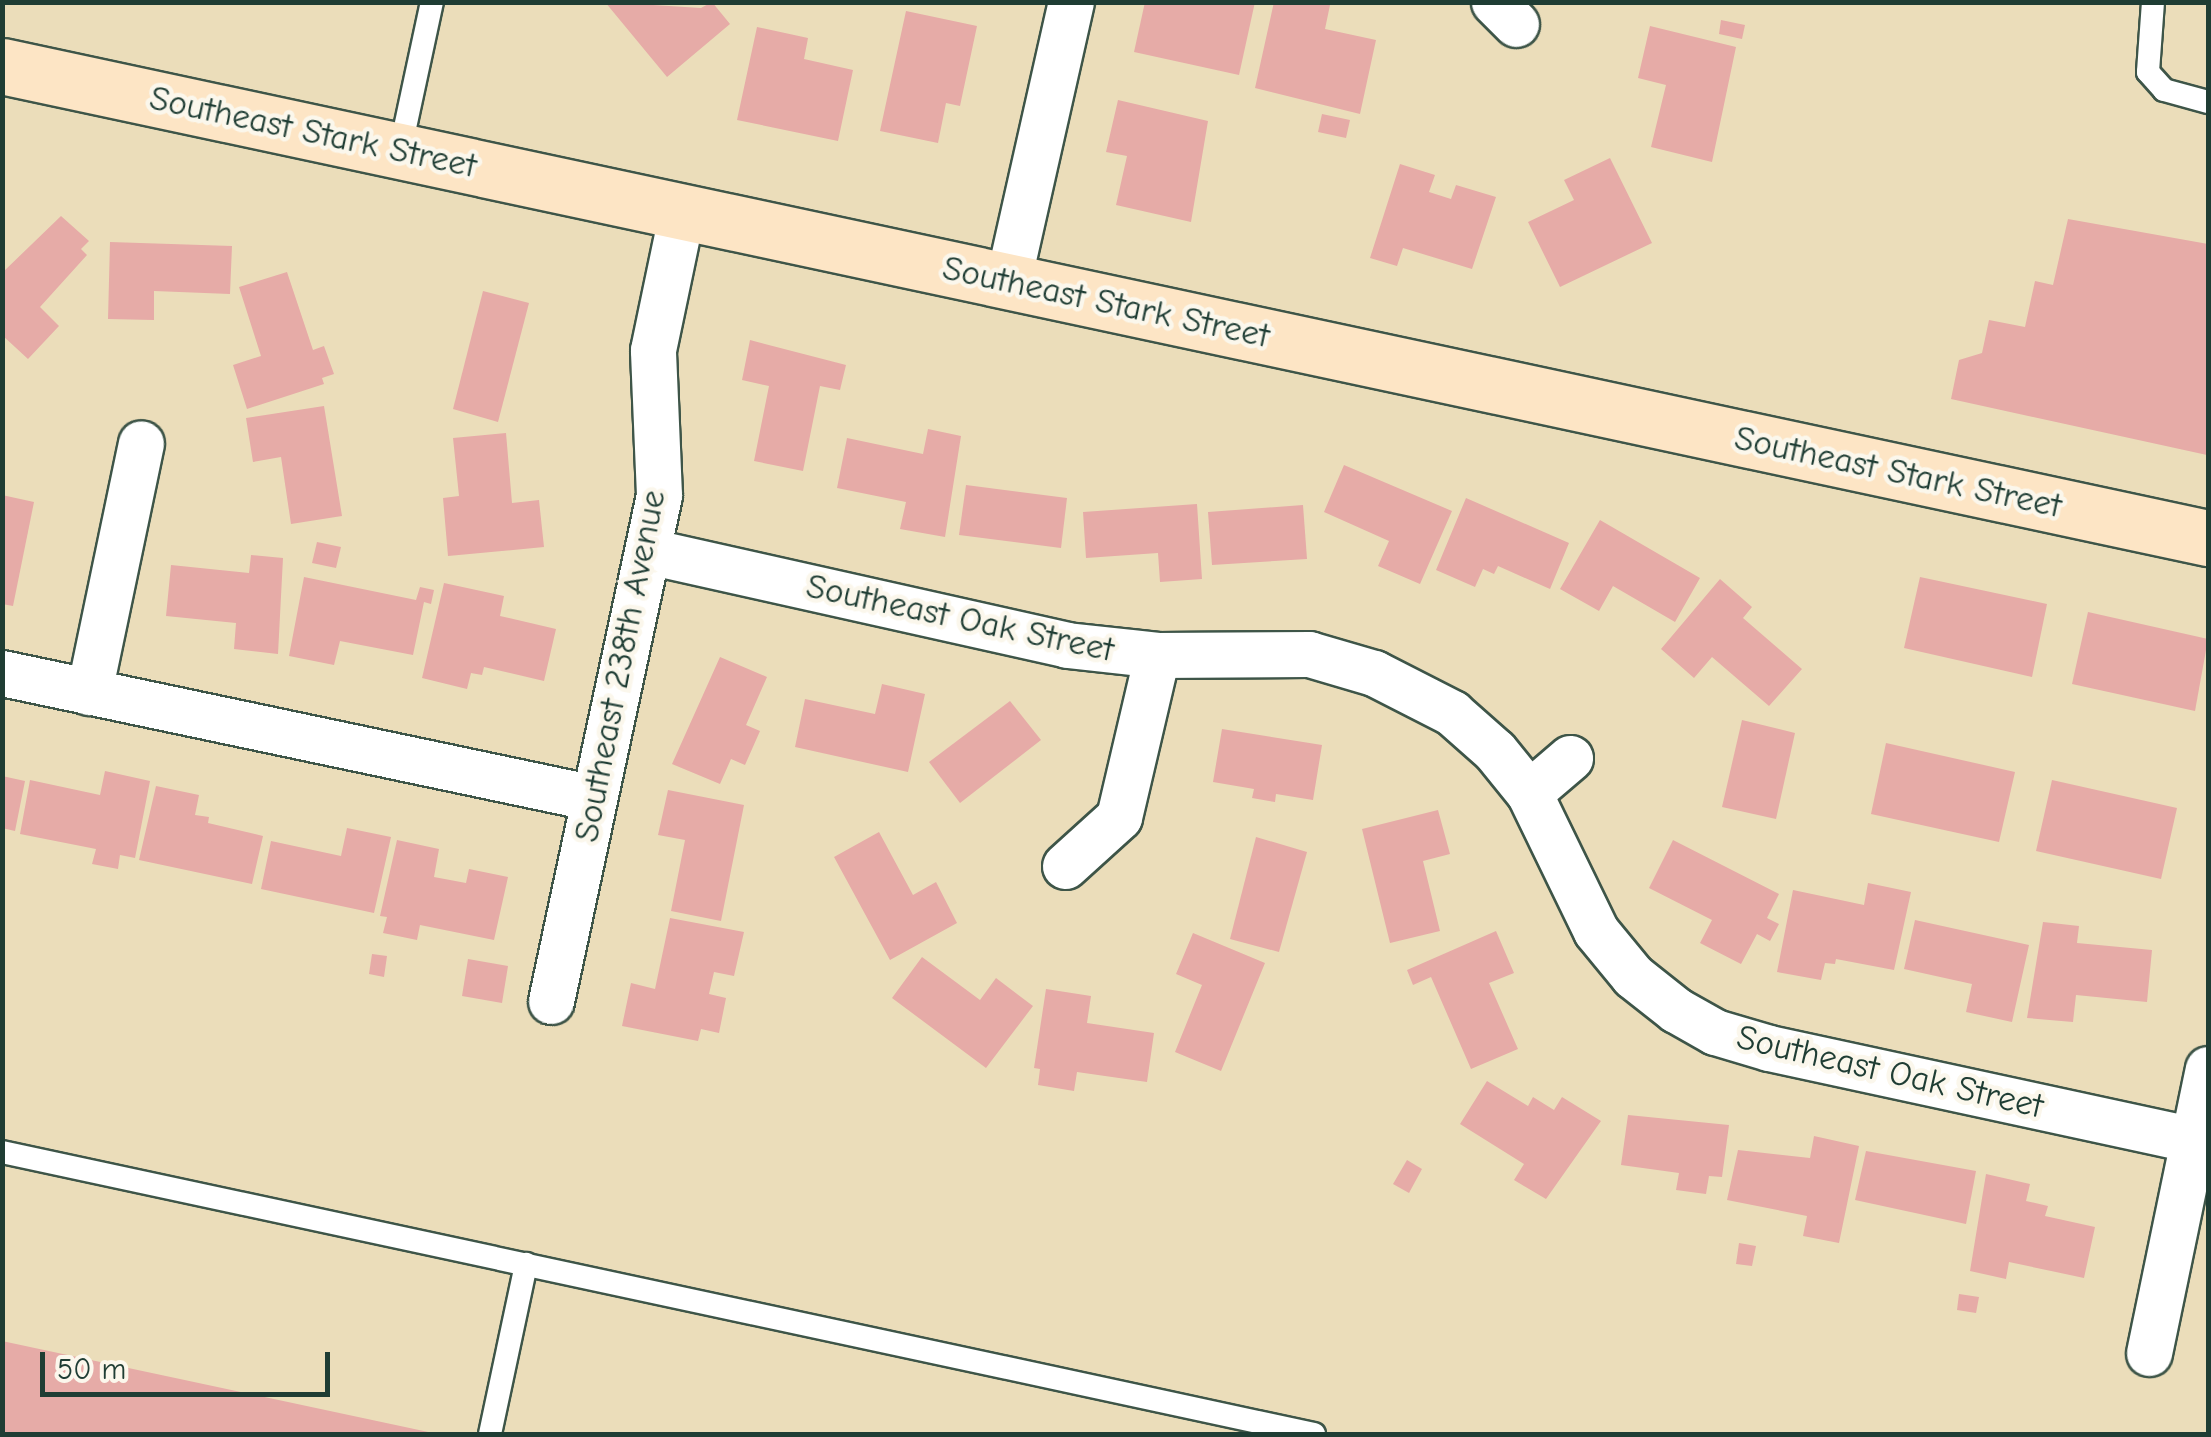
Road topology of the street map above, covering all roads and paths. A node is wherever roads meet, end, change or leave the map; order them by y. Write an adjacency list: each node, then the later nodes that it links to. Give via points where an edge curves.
1 (432, 2): 6 (lane)
2 (1071, 2): 8 (street)
3 (2153, 2): 5 (lane, via 2148,72 2164,90)
4 (2, 66): 6 (main road, Southeast Stark Street)
5 (2208, 102)
6 (400, 151): 7 (main road, Southeast Stark Street)
7 (682, 211): 8 (main road, Southeast Stark Street); 11 (street, Southeast 238th Avenue, via 654,350 660,453)
8 (1008, 281): 10 (main road, Southeast Stark Street)
9 (142, 443): 14 (street)
10 (2208, 538)
11 (648, 551): 12 (street, Southeast Oak Street, via 1067,646); 17 (street, Southeast 238th Avenue)
12 (1158, 656): 16 (street, Southeast Oak Street, via 1309,654 1374,672 1452,713); 18 (street, via 1120,818)
13 (2, 673): 14 (street)
14 (89, 692): 17 (street)
15 (1570, 758): 16 (street)
16 (1529, 793): 21 (street, Southeast Oak Street, via 1596,931 1634,976 1715,1032)
17 (594, 798): 19 (street, Southeast 238th Avenue)
18 (1065, 866)
19 (550, 1001)
20 (2208, 1069): 21 (street)
21 (2198, 1151): 24 (street)
22 (2, 1152): 23 (lane)
23 (526, 1264): 25 (lane); 26 (lane)
24 (2150, 1353)
25 (490, 1434)
26 (1314, 1434)

